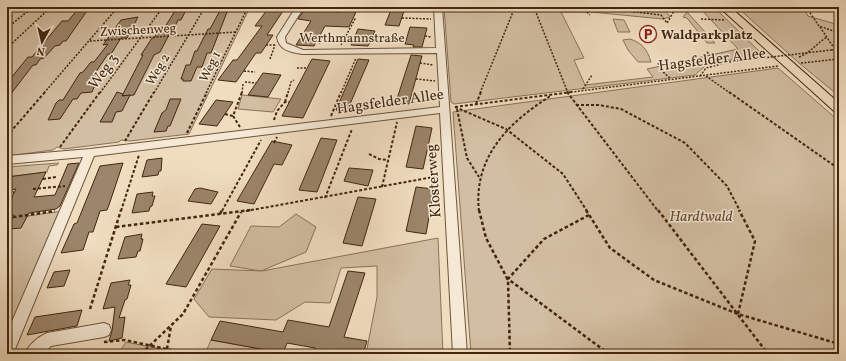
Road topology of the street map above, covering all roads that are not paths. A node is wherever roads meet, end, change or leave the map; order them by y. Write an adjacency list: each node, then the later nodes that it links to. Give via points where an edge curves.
1 (300, 7): 4 (street, Werthmannstraße, via 281,37 282,44 293,50)
2 (438, 7): 4 (street, Klosterweg)
3 (724, 7): 6 (main road, via 782,66)
4 (441, 50): 5 (street, Klosterweg)
5 (444, 104): 7 (street, Hagsfelder Allee, via 396,117); 12 (street, Klosterweg)
6 (839, 109)
7 (90, 153): 8 (street, Hagsfelder Allee); 10 (street)
8 (7, 160)
9 (102, 336): 11 (street, via 47,340)
10 (7, 350)
11 (32, 354)
12 (460, 354)

